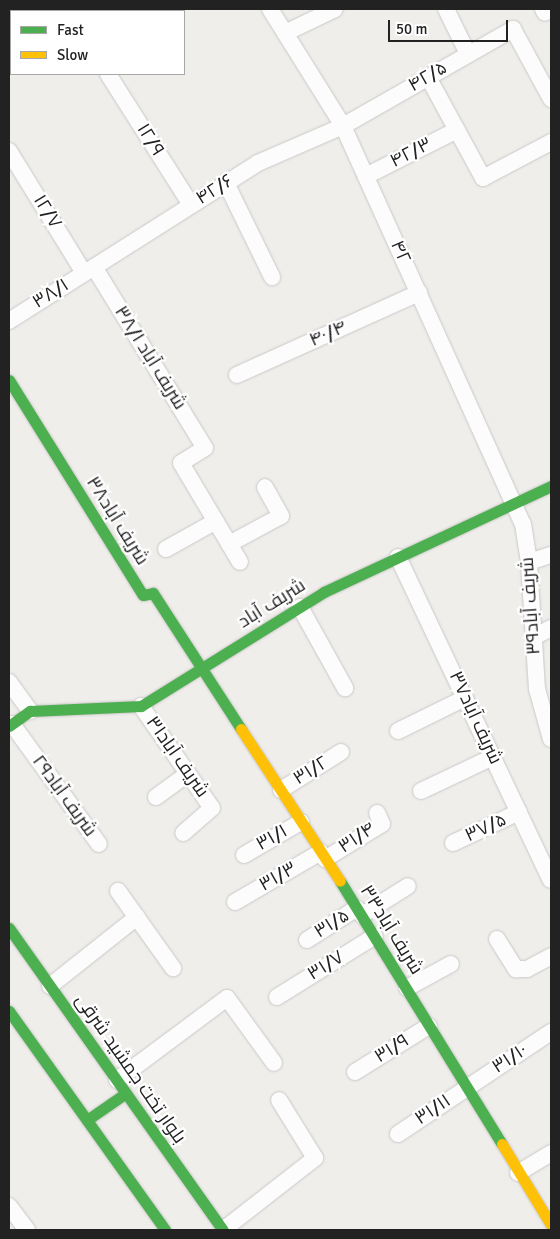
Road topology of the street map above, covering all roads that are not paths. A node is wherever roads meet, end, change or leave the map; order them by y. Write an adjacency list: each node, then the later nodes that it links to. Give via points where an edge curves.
1 (270, 9): 4 (street, ۴۲)
2 (335, 9): 4 (street)
3 (446, 9): 5 (street)
4 (285, 33): 9 (street, ۴۲)
5 (468, 54): 7 (street, ۴۲/۵); 8 (street, ۴۲/۵, via 513,29)
6 (109, 75): 15 (street, ۱۲/۹)
7 (428, 77): 9 (street, ۴۲/۵); 10 (street)
8 (551, 100)
9 (343, 126): 13 (street, ۴۲); 14 (street, ۴۲/۶, via 258,163)
10 (457, 130): 11 (street, via 483,178); 13 (street, ۴۲/۳)
11 (551, 142)
12 (9, 151): 16 (street, ۱۲/۷)
13 (366, 176): 18 (street, ۴۲)
14 (226, 183): 15 (street, ۴۲/۶); 17 (street)
15 (191, 205): 16 (street, ۴۲/۶)
16 (89, 270): 19 (street, ۳۸/۱); 25 (street, ۳۸/۱ شریف آباد, via 205,448 181,463)
17 (272, 277)
18 (419, 293): 20 (street, ۴۰/۴); 24 (street, ۴۲)
19 (9, 321)
20 (237, 375)
21 (9, 380): 35 (street, شریف آباد۳۸, via 143,596 153,594)
22 (551, 486): 24 (street, شریف آباد)
23 (265, 487): 26 (street, via 281,516)
24 (514, 503): 29 (street, شریف آباد); 31 (street, شریف آباد۳۹, via 523,524)
25 (216, 521): 26 (street); 27 (street)
26 (229, 544): 30 (street)
27 (166, 549)
28 (551, 555): 31 (street)
29 (398, 557): 32 (street, شریف آباد); 38 (street, شریف آباد۳۷)
30 (240, 562)
31 (529, 562): 34 (street, شریف آباد۳۹)
32 (300, 607): 35 (street, شریف آباد); 37 (street)
33 (551, 628): 34 (street)
34 (534, 637): 43 (street, شریف آباد۳۹, via 537,689)
35 (202, 668): 39 (street, شریف آباد); 47 (street, شریف آباد۳۳)
36 (9, 682): 40 (street)
37 (345, 688)
38 (465, 698): 42 (street); 45 (street, شریف آباد۳۷)
39 (141, 706): 40 (street, شریف آباد); 46 (street, شریف آباد۳۱)
40 (30, 712): 41 (street)
41 (10, 725): 55 (street, شریف آباد۲۹)
42 (398, 730)
43 (551, 739)
44 (341, 752): 47 (street, ۳۱/۲)
45 (493, 757): 48 (street); 50 (street, شریف آباد۳۷)
46 (188, 774): 49 (street); 53 (street, شریف آباد۳۱, via 212,808)
47 (280, 790): 52 (street, شریف آباد۳۳)
48 (421, 791)
49 (156, 797)
50 (519, 812): 54 (street, ۳۷/۵); 58 (street, شریف آباد۳۷)
51 (377, 813): 57 (street, ۳۱/۴, via 382,824)
52 (301, 822): 56 (street, ۳۱/۱); 57 (street, شریف آباد۳۳)
53 (183, 833)
54 (453, 843)
55 (99, 844)
56 (244, 855)
57 (323, 856): 61 (street, ۳۱/۳); 62 (street, شریف آباد۳۳)
58 (551, 880)
59 (408, 886): 62 (street, ۳۱/۵)
60 (118, 891): 63 (street)
61 (235, 902)
62 (360, 912): 65 (street, شریف آباد۳۳); 67 (street, ۳۱/۵)
63 (137, 917): 70 (street); 71 (street)
64 (9, 928): 71 (street, بلوار تخت جمشید شرقی)
65 (375, 936): 72 (street, شریف آباد۳۳); 73 (street, ۳۱/۷)
66 (497, 939): 68 (street, via 516,968 527,969)
67 (307, 940)
68 (551, 956)
69 (451, 964): 72 (street)
70 (174, 968)
71 (50, 986): 79 (street, بلوار تخت جمشید شرقی)
72 (407, 988): 75 (street, شریف آباد۳۳)
73 (277, 997)
74 (9, 1011): 82 (street)
75 (429, 1026): 78 (street, ۳۱/۹); 80 (street, شریف آباد۳۳)
76 (551, 1032): 80 (street, ۳۱/۱۰)
77 (274, 1063): 79 (street, via 227,998)
78 (355, 1072)
79 (121, 1086): 82 (street); 90 (street, بلوار تخت جمشید شرقی)
80 (468, 1086): 83 (street, ۳۱/۱۱); 85 (street, شریف آباد۳۳)
81 (279, 1100): 90 (street, via 315,1158)
82 (86, 1120): 89 (street)
83 (398, 1134)
84 (551, 1153): 85 (street)
85 (518, 1173): 87 (street, شریف آباد۳۳)
86 (9, 1206): 88 (street)
87 (551, 1225)
88 (27, 1230)
89 (165, 1230)
90 (223, 1230)

